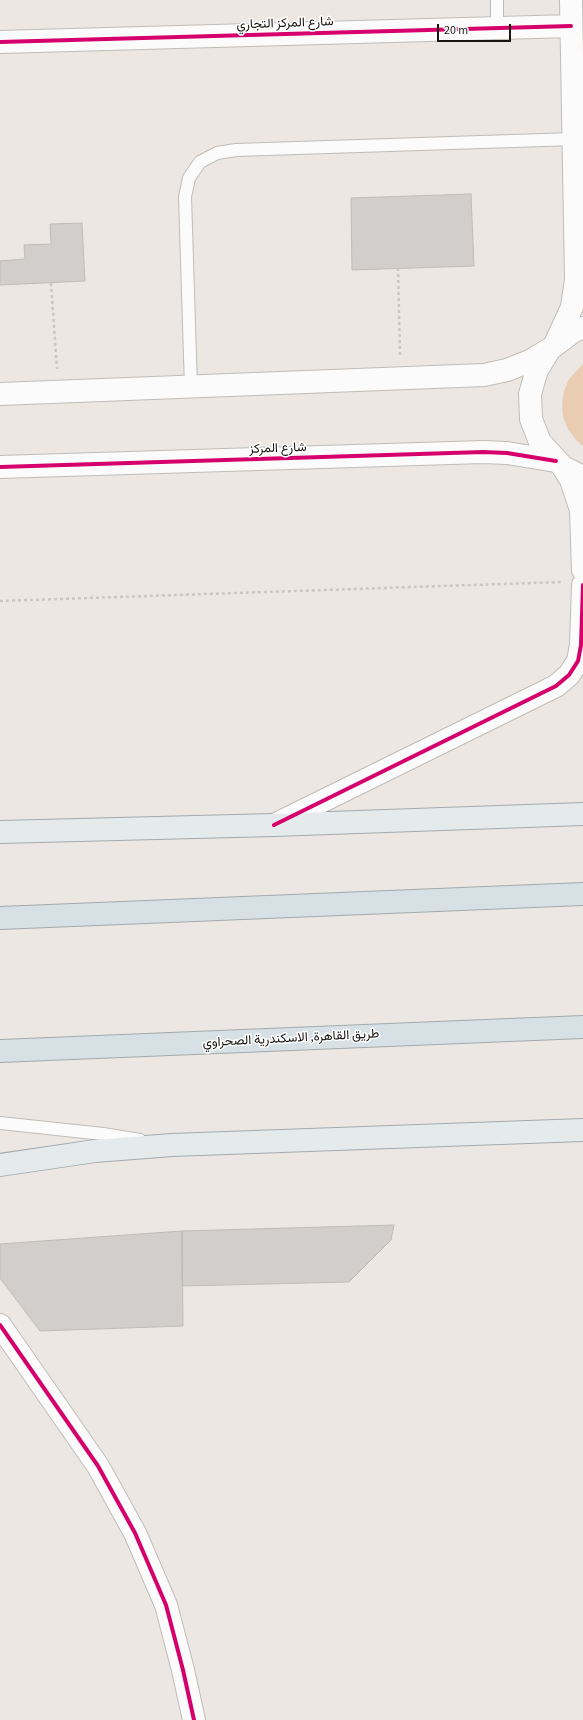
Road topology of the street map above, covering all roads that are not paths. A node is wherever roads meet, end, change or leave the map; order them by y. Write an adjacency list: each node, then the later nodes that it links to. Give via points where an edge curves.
1 (497, 0): 4 (lane)
2 (571, 0): 3 (street)
3 (571, 26): 4 (street, شارع المركز التجاري); 6 (street)
4 (497, 28): 5 (street, شارع المركز التجاري)
5 (0, 42)
6 (574, 138): 8 (street, via 575,288 569,316); 9 (lane, via 236,150 217,153 200,162 189,178 185,197)
7 (583, 328): 8 (street, via 574,331)
8 (553, 347): 9 (street, via 530,361 484,375); 11 (street, via 537,370 530,394 531,419 540,442)
9 (190, 387): 10 (street)
10 (0, 394)
11 (559, 464): 12 (street, شارع المركز, via 507,453 483,452); 13 (street); 14 (street, via 571,480 581,510)
12 (0, 467)
13 (583, 477)
14 (578, 579): 15 (street)
15 (580, 661): 17 (street, via 556,686)
16 (583, 814): 17 (main road)
17 (274, 825): 18 (main road)
18 (0, 832)
19 (583, 894): 20 (highway)
20 (0, 918)
21 (583, 1027): 22 (highway, طريق القاهرة, الاسكندرية الصحراوي)
22 (0, 1052)
23 (0, 1124): 25 (lane, via 103,1134)
24 (583, 1130): 25 (main road)
25 (172, 1145): 26 (main road, via 95,1151)
26 (0, 1165)
27 (0, 1325): 28 (street, via 98,1466 135,1533 166,1604)
28 (194, 1720)

